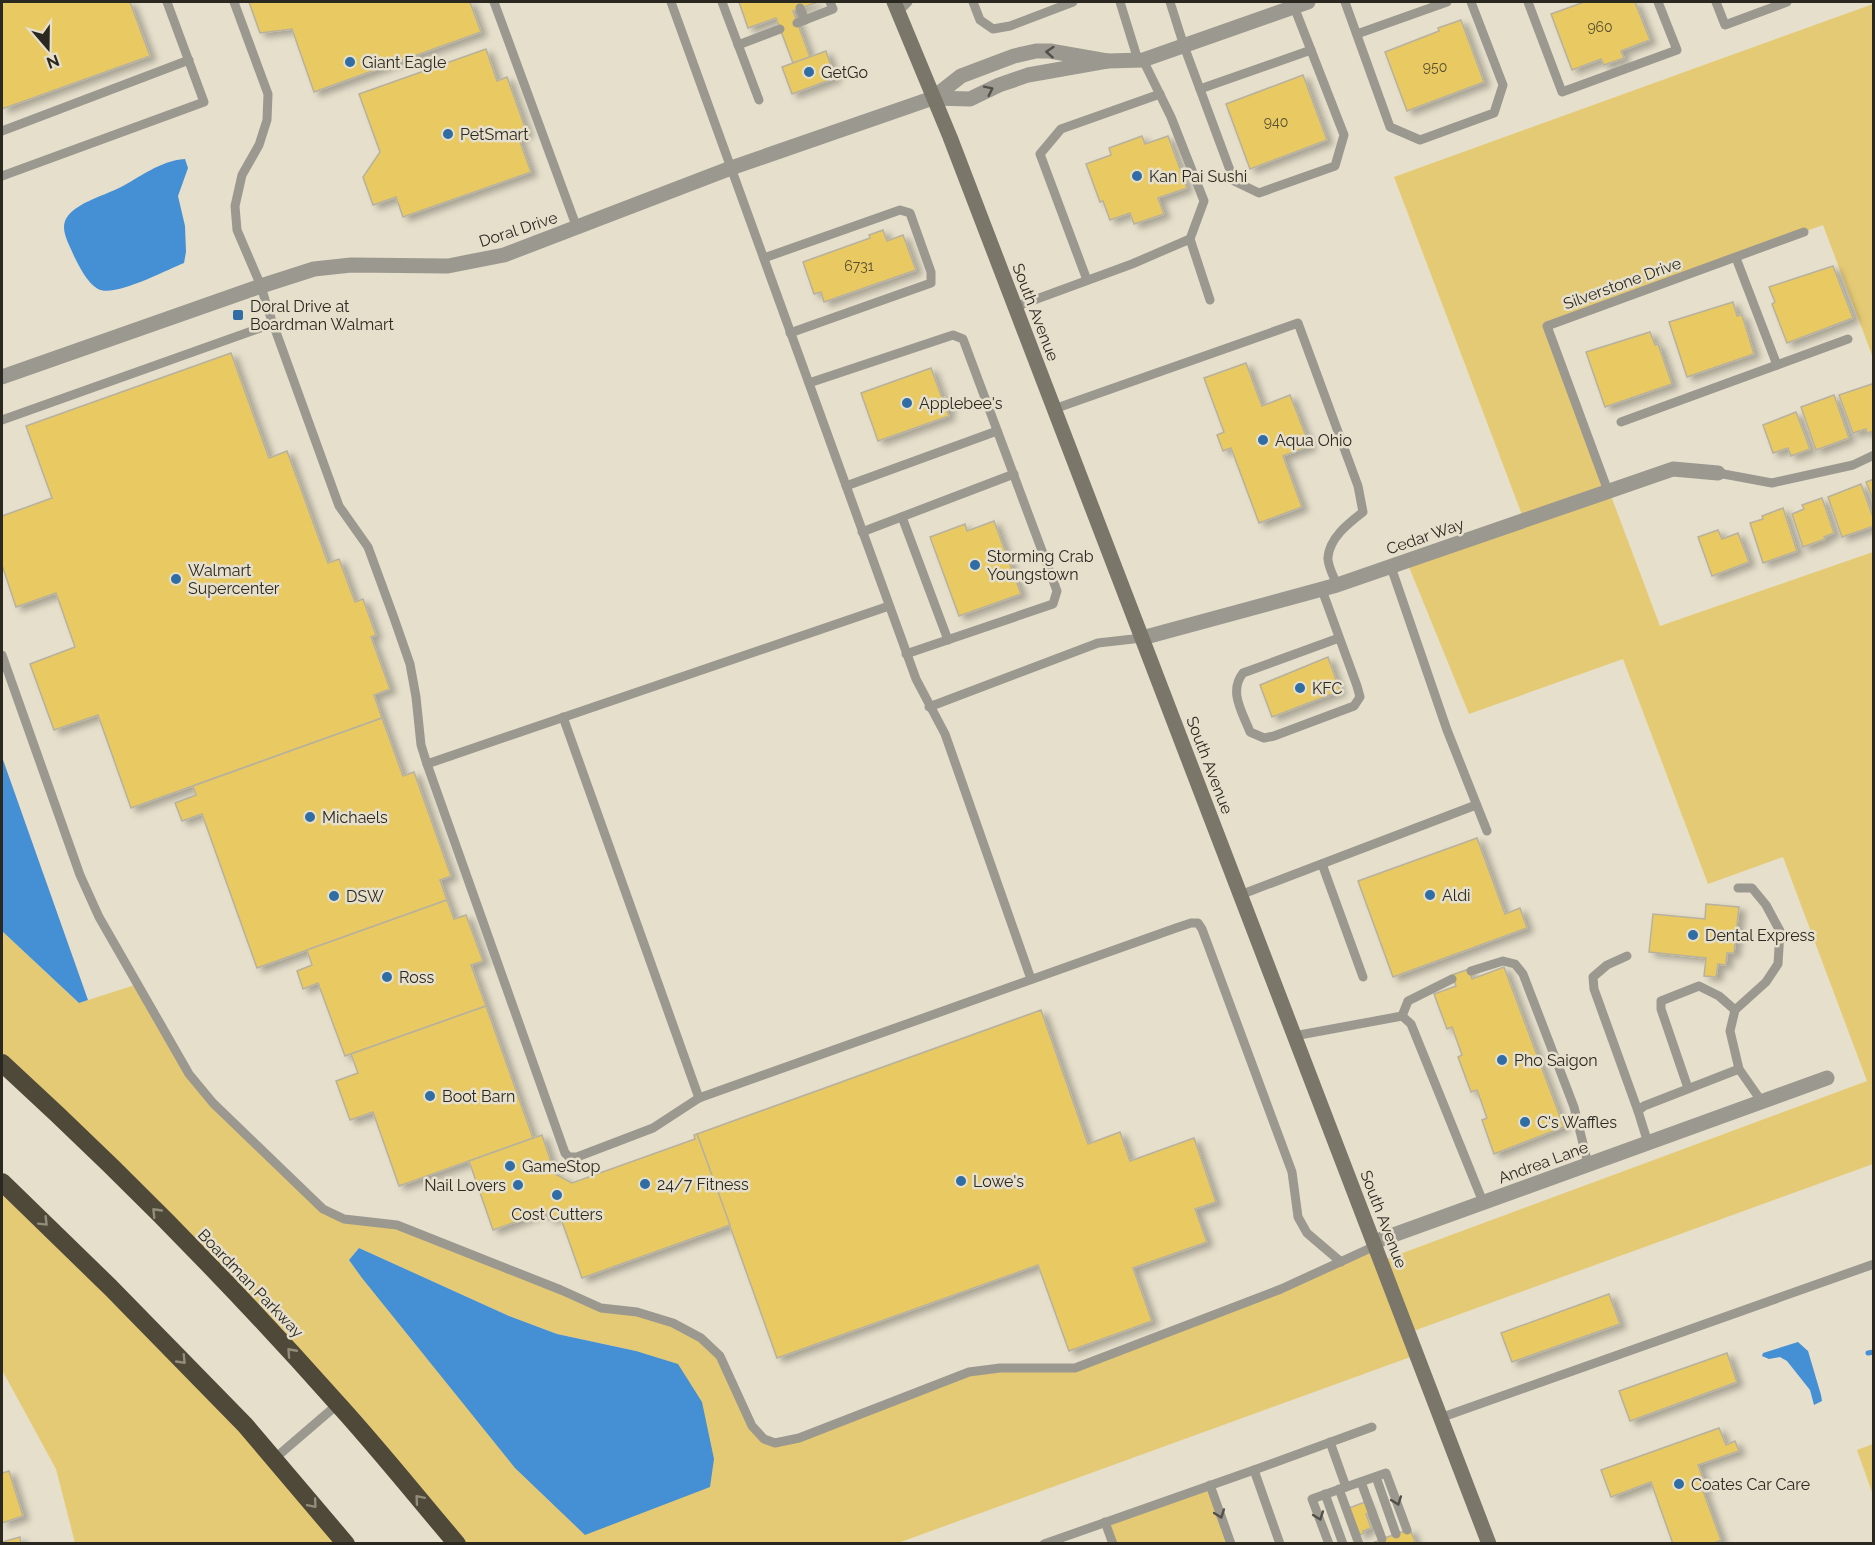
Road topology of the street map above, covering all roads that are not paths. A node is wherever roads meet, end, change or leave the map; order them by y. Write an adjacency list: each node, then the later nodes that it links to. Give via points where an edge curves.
1 (167, 2): 28 (lane)
2 (234, 2): 44 (lane, via 268,94 267,120 259,145 242,175 235,206 237,230)
3 (494, 2): 38 (lane)
4 (671, 2): 36 (lane)
5 (722, 2): 25 (lane)
6 (830, 2): 20 (lane, via 833,9 801,21)
7 (976, 2): 8 (lane, via 981,20 993,29)
8 (1073, 2)
9 (1120, 2): 29 (lane)
10 (1170, 2): 26 (lane)
11 (1345, 2): 24 (lane)
12 (1447, 2): 24 (lane)
13 (1471, 2): 24 (lane, via 1503,85 1494,113 1420,140 1390,127)
14 (1528, 2): 15 (lane, via 1562,92 1677,50)
15 (1658, 2)
16 (1716, 2): 17 (lane, via 1725,25)
17 (1787, 2)
18 (1298, 3): 26 (street); 27 (lane)
19 (900, 5): 33 (main road, South Avenue)
20 (800, 8)
21 (764, 22): 23 (lane)
22 (780, 29): 23 (lane)
23 (769, 33): 25 (lane)
24 (1357, 34)
25 (738, 45): 34 (lane)
26 (1184, 46): 29 (street); 31 (lane)
27 (1311, 50): 31 (lane); 31 (lane, via 1344,135 1335,166 1270,190 1259,193 1234,180)
28 (189, 60): 35 (lane); 37 (lane, via 204,102)
29 (1140, 60): 30 (street); 32 (lane)
30 (1107, 61): 33 (street, one-way to 30, via 970,99 1028,75); 33 (street, one-way to 33, via 1036,51 961,76)
31 (1200, 89)
32 (1160, 94): 40 (lane, via 1204,201); 43 (lane, via 1061,129 1040,154)
33 (933, 98): 36 (street, Doral Drive); 46 (main road, South Avenue)
34 (759, 100)
35 (2, 131)
36 (731, 168): 38 (street, Doral Drive); 41 (lane)
37 (2, 176)
38 (577, 228): 44 (street, Doral Drive, via 475,262 448,266 351,265)
39 (1804, 232): 42 (lane, Silverstone Drive)
40 (1190, 239): 43 (lane); 45 (lane)
41 (764, 258): 48 (lane); 48 (lane, via 900,210 910,213 931,272 931,283)
42 (1736, 258): 50 (lane); 61 (lane, Silverstone Drive, via 1547,326)
43 (1087, 280): 46 (lane)
44 (261, 285): 47 (lane); 51 (street, Doral Drive)
45 (1210, 300)
46 (1015, 307): 53 (main road, South Avenue)
47 (274, 323): 54 (lane); 74 (lane, via 339,506 368,548 410,664)
48 (790, 333): 52 (lane)
49 (1848, 339): 50 (lane)
50 (1777, 365): 55 (lane)
51 (2, 377)
52 (809, 383): 56 (lane, via 952,335 963,339); 60 (lane)
53 (1054, 409): 65 (lane, via 1298,323 1358,486 1363,512 1333,543 1327,559); 67 (main road, South Avenue)
54 (2, 420)
55 (1621, 422)
56 (997, 431): 59 (lane); 60 (lane)
57 (1874, 455): 58 (lane, via 1853,465 1772,483)
58 (1718, 473): 61 (street, Cedar Way, via 1673,469)
59 (1014, 474): 62 (lane); 69 (lane, via 1057,591 1053,604)
60 (846, 486): 63 (lane)
61 (1608, 491): 64 (street, Cedar Way)
62 (902, 517): 63 (lane); 69 (lane)
63 (862, 532): 66 (lane)
64 (1391, 567): 65 (street, Cedar Way); 75 (lane)
65 (1329, 587): 67 (street, Cedar Way); 68 (lane)
66 (889, 606): 70 (lane); 73 (lane)
67 (1142, 638): 72 (lane, via 1098,643); 79 (main road, South Avenue)
68 (1339, 638): 68 (lane, via 1360,697 1354,706 1274,736 1264,738 1250,732 1235,694 1243,673)
69 (948, 640): 70 (lane)
70 (906, 654): 72 (lane)
71 (2, 655): 100 (lane, via 99,917 189,1074 213,1103 323,1209 344,1219 397,1225 601,1308 638,1311 701,1338 720,1356 752,1426 764,1439 775,1443 799,1438 969,1372 1075,1368)
72 (929, 708): 83 (lane, via 945,734)
73 (563, 717): 74 (lane); 92 (lane)
74 (427, 764): 92 (lane, via 565,1153 578,1157 652,1128)
75 (1476, 805): 76 (lane); 77 (lane)
76 (1487, 831)
77 (1322, 864): 79 (lane); 82 (lane)
78 (1738, 888): 85 (lane, via 1752,888 1780,931 1778,964 1766,982)
79 (1240, 895): 87 (main road, South Avenue)
80 (1627, 956): 94 (lane, via 1606,965 1593,977)
81 (1472, 971): 96 (lane, via 1503,961 1515,963 1523,974 1574,1107)
82 (1363, 977)
83 (1031, 979): 92 (lane); 100 (lane, via 1176,927 1198,923 1292,1172 1298,1217 1307,1233)
84 (1452, 979): 86 (lane, via 1408,1001)
85 (1735, 1010): 89 (lane, via 1730,1031); 91 (lane, via 1699,986 1661,1001)
86 (1402, 1016): 87 (lane); 98 (lane, via 1417,1036)
87 (1294, 1036): 99 (main road, South Avenue)
88 (2, 1063): 102 (highway, Boardman Parkway, one-way to 88, via 129,1184)
89 (1739, 1069): 91 (lane); 93 (lane)
90 (1827, 1078): 93 (street, Andrea Lane)
91 (1688, 1088): 94 (lane)
92 (699, 1098)
93 (1762, 1102): 95 (street, Andrea Lane)
94 (1638, 1111): 95 (lane)
95 (1648, 1143): 96 (street, Andrea Lane)
96 (1588, 1164): 98 (street, Andrea Lane)
97 (2, 1182): 106 (highway, one-way to 106, via 110,1287)
98 (1483, 1203): 99 (street, Andrea Lane)
99 (1374, 1244): 100 (lane); 103 (main road, South Avenue)
100 (1341, 1262)
101 (1874, 1264): 103 (lane)
102 (338, 1404): 106 (lane); 119 (highway, Boardman Parkway, one-way to 102)
103 (1440, 1418): 127 (main road, South Avenue)
104 (1372, 1427): 105 (lane)
105 (1330, 1442): 107 (lane); 111 (lane)
106 (274, 1459): 118 (highway, one-way to 118)
107 (1254, 1470): 110 (lane); 123 (lane)
108 (1376, 1477): 109 (lane); 114 (lane, one-way to 114, via 1386,1473); 115 (lane)
109 (1361, 1482): 111 (lane); 116 (lane)
110 (1210, 1485): 113 (lane); 122 (lane, one-way to 122)
111 (1343, 1488): 112 (lane); 126 (lane)
112 (1325, 1494): 124 (lane, one-way to 124, via 1312,1499); 125 (lane)
113 (1105, 1522): 117 (lane); 121 (lane)
114 (1407, 1530)
115 (1396, 1534)
116 (1383, 1539)
117 (1059, 1541): 120 (lane)
118 (345, 1544)
119 (457, 1544)
120 (1044, 1544)
121 (1113, 1544)
122 (1231, 1544)
123 (1280, 1544)
124 (1329, 1544)
125 (1343, 1544)
126 (1359, 1544)
127 (1488, 1544)

